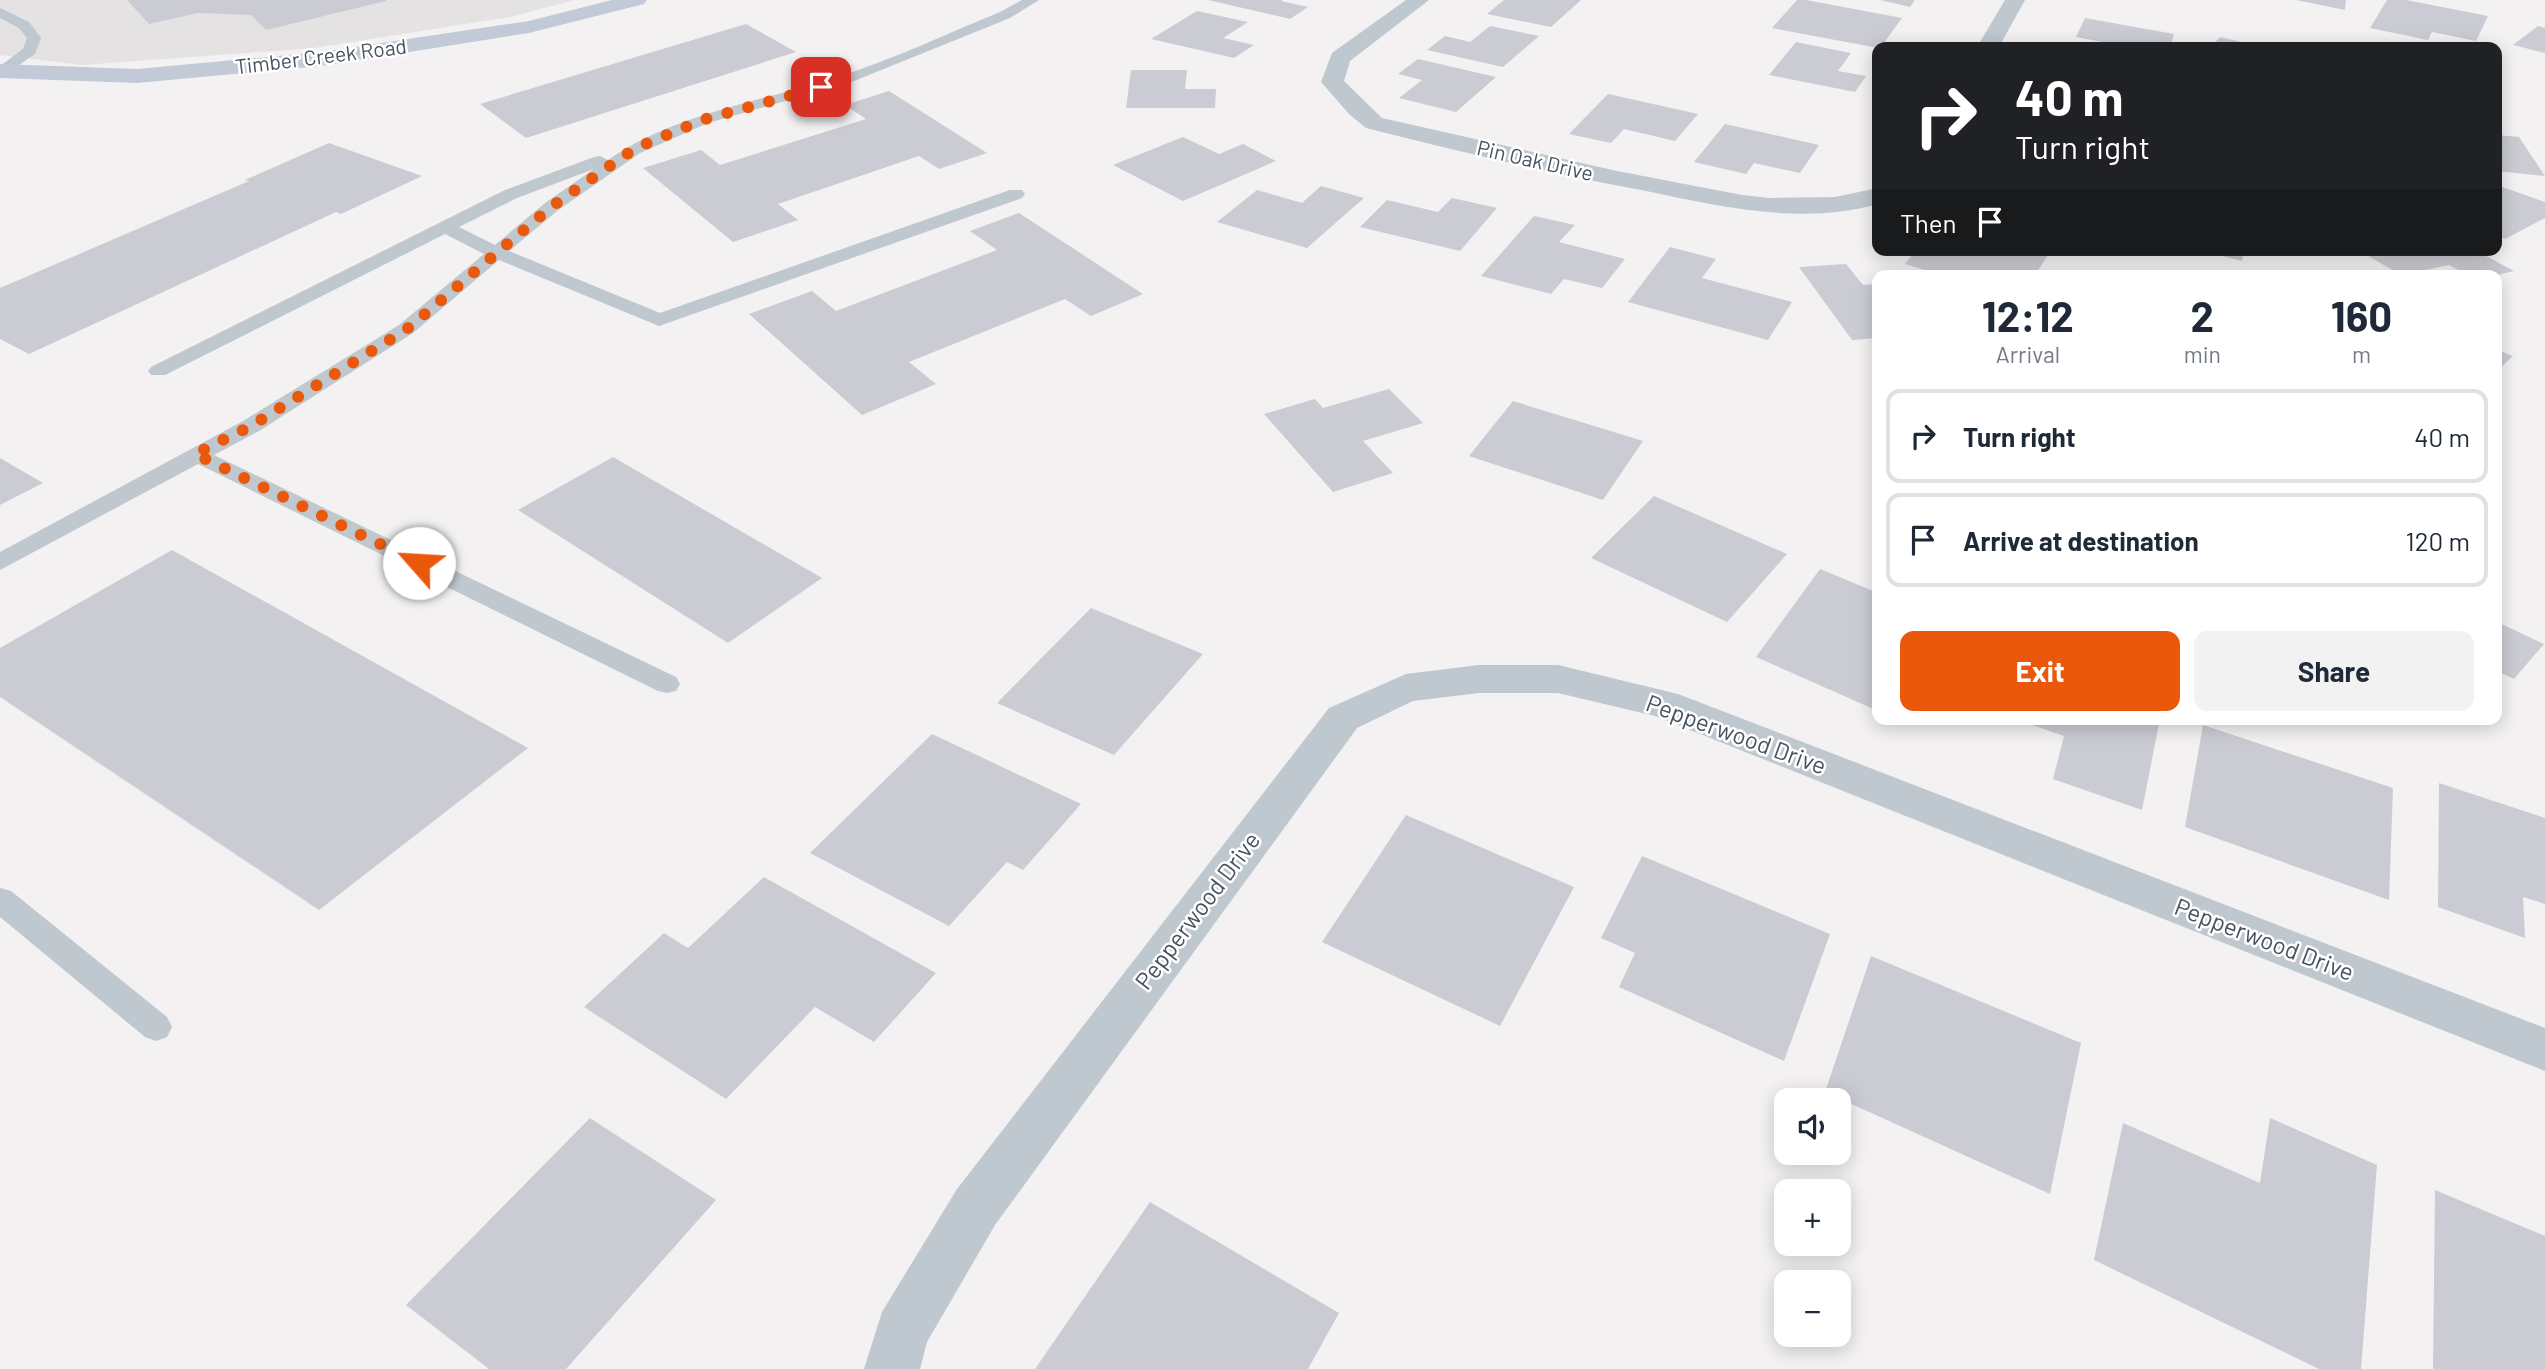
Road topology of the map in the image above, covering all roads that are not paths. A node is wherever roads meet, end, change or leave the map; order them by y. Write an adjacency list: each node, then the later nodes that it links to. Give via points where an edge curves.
1 (637, 0): 7 (street, Timber Creek Road, via 529,27 321,60 137,76)
2 (1032, 0): 8 (lane, via 844,80 702,120)
3 (1419, 0): 10 (street, Pin Oak Drive, via 1340,58 1332,82 1374,123 1754,205)
4 (2015, 0): 6 (street)
5 (0, 12): 7 (lane, via 24,25 34,38 30,51)
6 (1991, 42)
7 (5, 75)
8 (634, 149): 11 (lane, via 511,194); 12 (lane, via 551,207)
9 (1016, 194): 12 (lane, via 659,320)
10 (1872, 198)
11 (445, 227): 12 (lane); 13 (lane)
12 (497, 253): 14 (lane, via 407,329 251,426)
13 (158, 371)
14 (195, 454): 15 (lane); 16 (lane)
15 (0, 562)
16 (667, 684)
17 (0, 900): 18 (lane)
18 (156, 1027)
19 (2545, 1050): 20 (street, Pepperwood Drive, via 1664,704 1558,679 1479,679 1406,688 1343,718 976,1207 902,1332)
20 (892, 1369)

